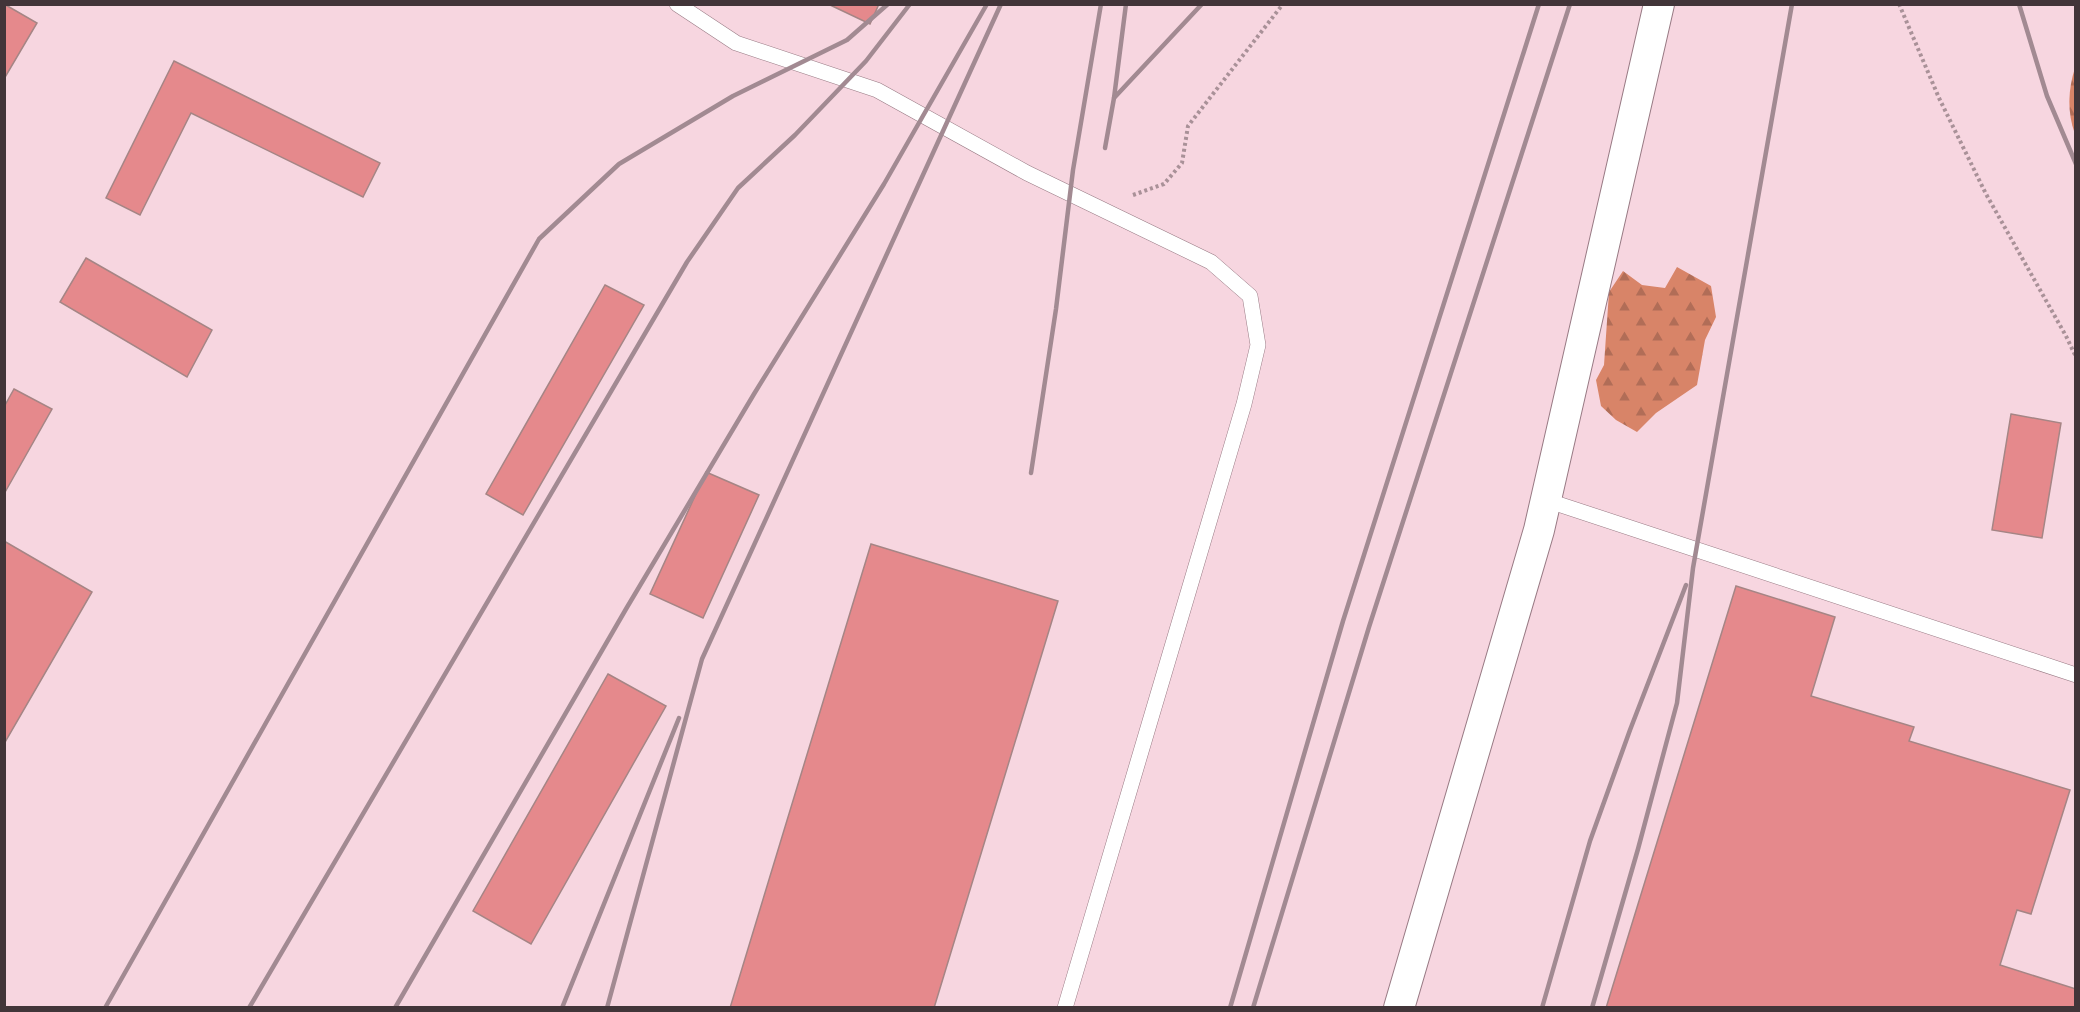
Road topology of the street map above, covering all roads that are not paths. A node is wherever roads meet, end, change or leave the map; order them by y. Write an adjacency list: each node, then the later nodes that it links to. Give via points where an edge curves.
1 (676, 4): 5 (lane, via 736,43 877,90 1028,173 1211,262 1250,296 1258,345 1241,416)
2 (1659, 4): 3 (street)
3 (1546, 500): 4 (lane); 6 (street)
4 (2076, 675)
5 (1065, 1008)
6 (1399, 1008)

